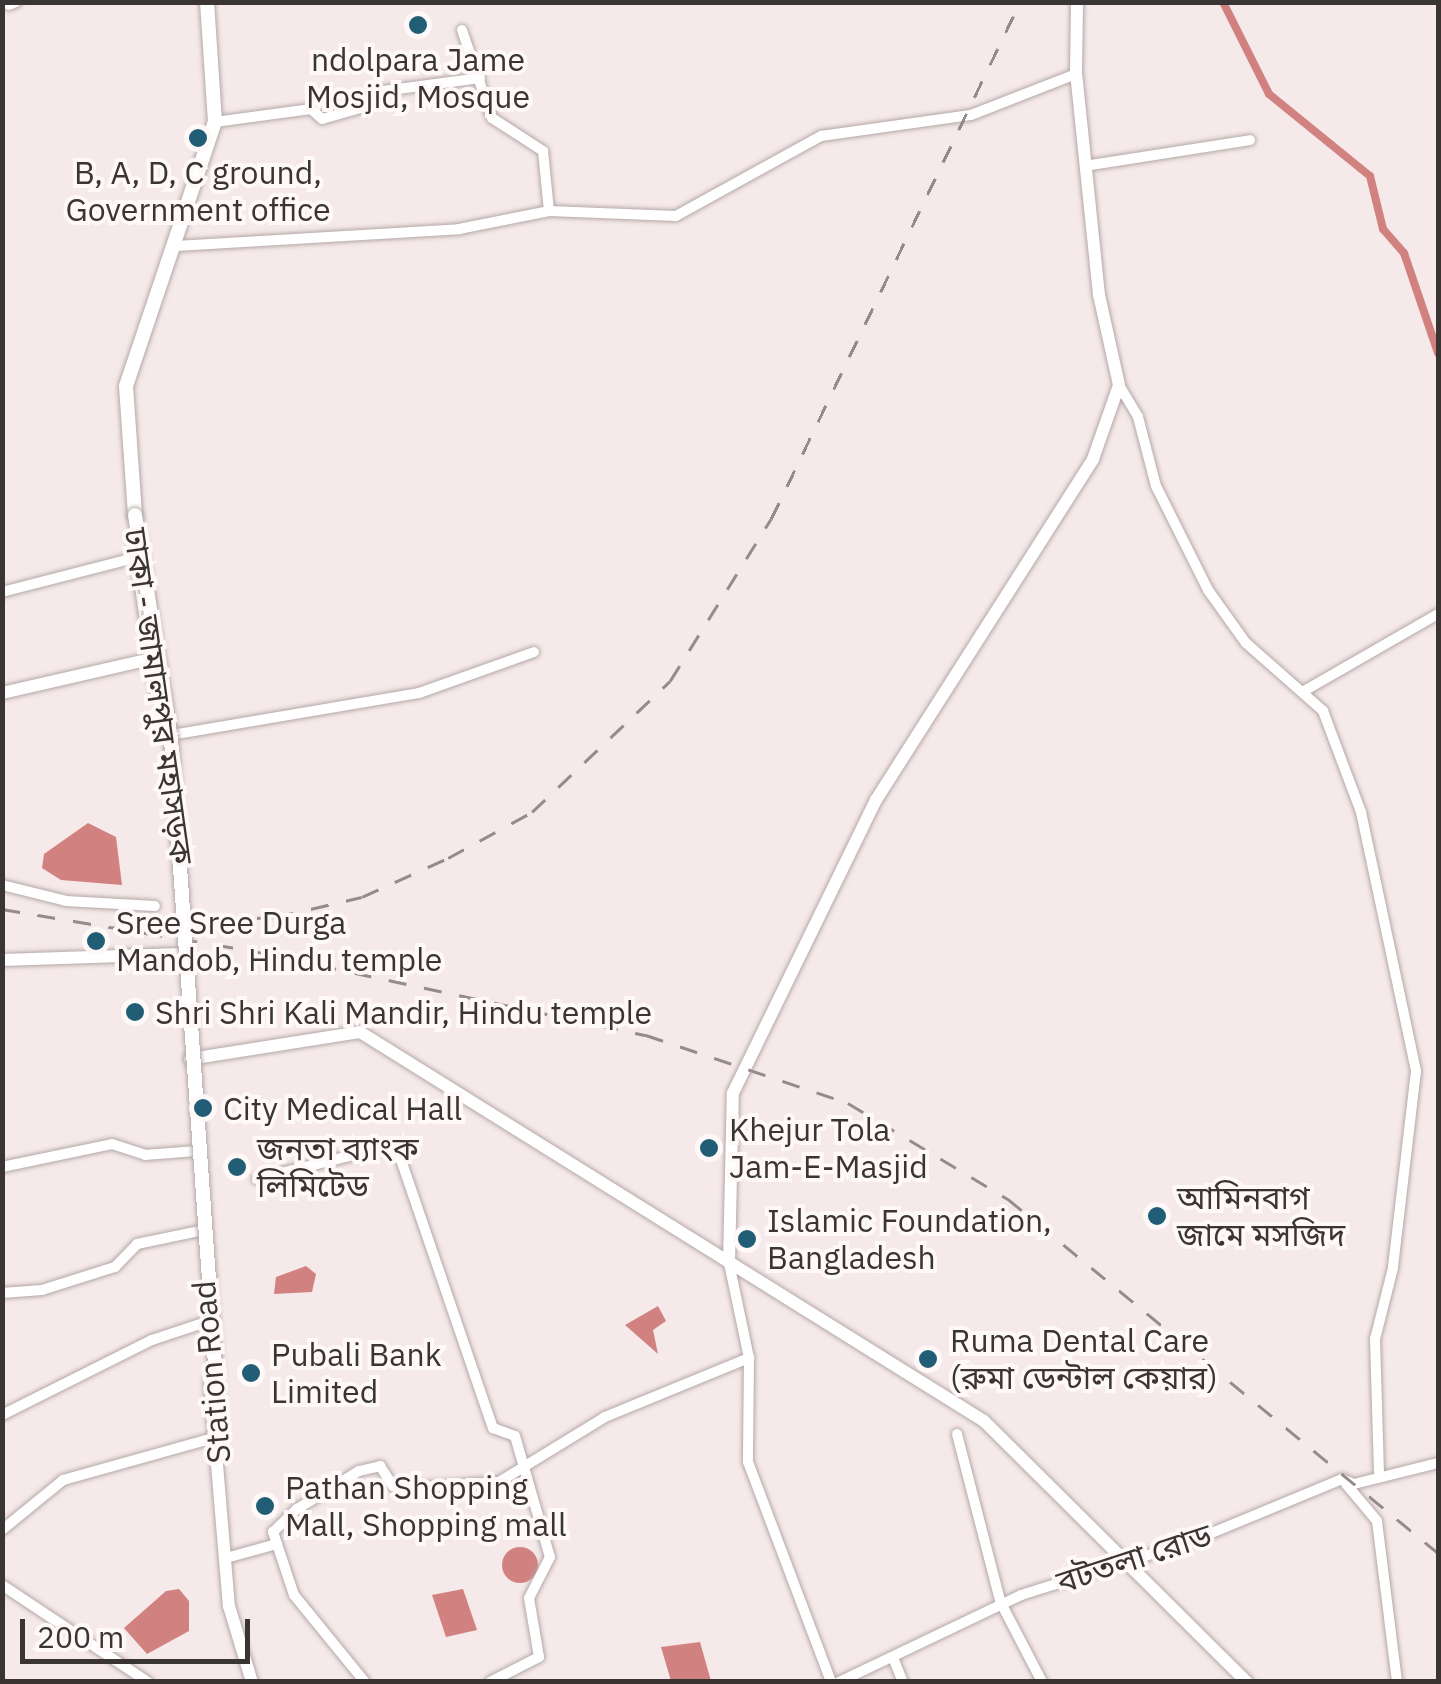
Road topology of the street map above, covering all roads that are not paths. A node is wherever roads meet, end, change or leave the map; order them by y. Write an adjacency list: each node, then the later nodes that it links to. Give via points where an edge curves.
1 (207, 2): 6 (highway, ঢাকা - জামালপুর মহাসড়ক)
2 (1078, 2): 4 (main road)
3 (462, 30): 5 (street)
4 (1076, 74): 8 (main road); 9 (street, via 971,115 821,136 676,216)
5 (480, 78): 6 (street, via 376,92 371,105 322,119 311,108); 9 (street, via 492,118 542,152)
6 (215, 122): 10 (highway, ঢাকা - জামালপুর মহাসড়ক)
7 (1250, 140): 8 (street)
8 (1091, 165): 11 (main road, via 1099,295)
9 (549, 211): 10 (street, via 459,229)
10 (176, 246): 12 (highway, ঢাকা - জামালপুর মহাসড়ক, via 126,386)
11 (1119, 385): 18 (street, via 1138,417 1156,486 1208,590 1246,643); 30 (main road, via 1093,459 876,800 761,1031 728,1112)
12 (135, 516): 13 (main road, Station Road); 34 (highway, ঢাকা - জামালপুর মহাসড়ক, bridge, via 171,739)
13 (134, 558): 14 (street); 17 (main road, Station Road)
14 (2, 592)
15 (1438, 614): 18 (street)
16 (534, 652): 20 (street, via 420,693)
17 (151, 659): 19 (main road); 20 (main road, Station Road)
18 (1304, 691): 40 (street, via 1323,711 1362,812 1414,1046 1414,1110 1393,1268 1374,1339)
19 (2, 693)
20 (164, 736): 23 (main road, Station Road)
21 (2, 885): 22 (street, via 66,902)
22 (156, 906)
23 (182, 954): 24 (main road); 25 (main road, Station Road)
24 (2, 960)
25 (190, 1059): 26 (main road, Station Road); 30 (main road, via 360,1032)
26 (196, 1151): 27 (street, via 145,1155 112,1144); 29 (main road, Station Road)
27 (2, 1166)
28 (257, 1179): 39 (street, via 396,1148 492,1428 514,1436)
29 (199, 1231): 31 (street, via 137,1244 115,1266 42,1290); 32 (main road, Station Road)
30 (730, 1264): 33 (street); 45 (main road, via 984,1421)
31 (2, 1293)
32 (206, 1322): 34 (main road, Station Road); 35 (street, via 152,1340)
33 (749, 1358): 39 (street, via 605,1417); 53 (street, via 748,1462)
34 (217, 1399): 37 (main road, Station Road)
35 (2, 1415)
36 (957, 1434): 47 (street)
37 (217, 1437): 42 (street, via 76,1474); 44 (main road, Station Road)
38 (1438, 1463): 40 (street, বটতলা রোড)
39 (526, 1468): 43 (street, via 477,1489 393,1486 380,1466 359,1471 296,1509 273,1532); 52 (street, via 550,1558 529,1598 540,1657)
40 (1380, 1472): 41 (street, বটতলা রোড, via 1354,1484)
41 (1342, 1479): 45 (street, বটতলা রোড); 57 (street, via 1378,1522)
42 (2, 1530)
43 (276, 1544): 44 (street); 51 (street, via 294,1595)
44 (226, 1558): 50 (main road, Station Road, via 229,1606)
45 (1126, 1561): 47 (street, বটতলা রোড); 56 (main road)
46 (2, 1585): 49 (street)
47 (1002, 1604): 48 (street, বটতলা রোড); 55 (street)
48 (894, 1660): 53 (street, বটতলা রোড); 54 (street)
49 (148, 1682)
50 (252, 1682)
51 (365, 1682)
52 (490, 1682)
53 (835, 1682)
54 (903, 1682)
55 (1042, 1682)
56 (1246, 1682)
57 (1397, 1682)

